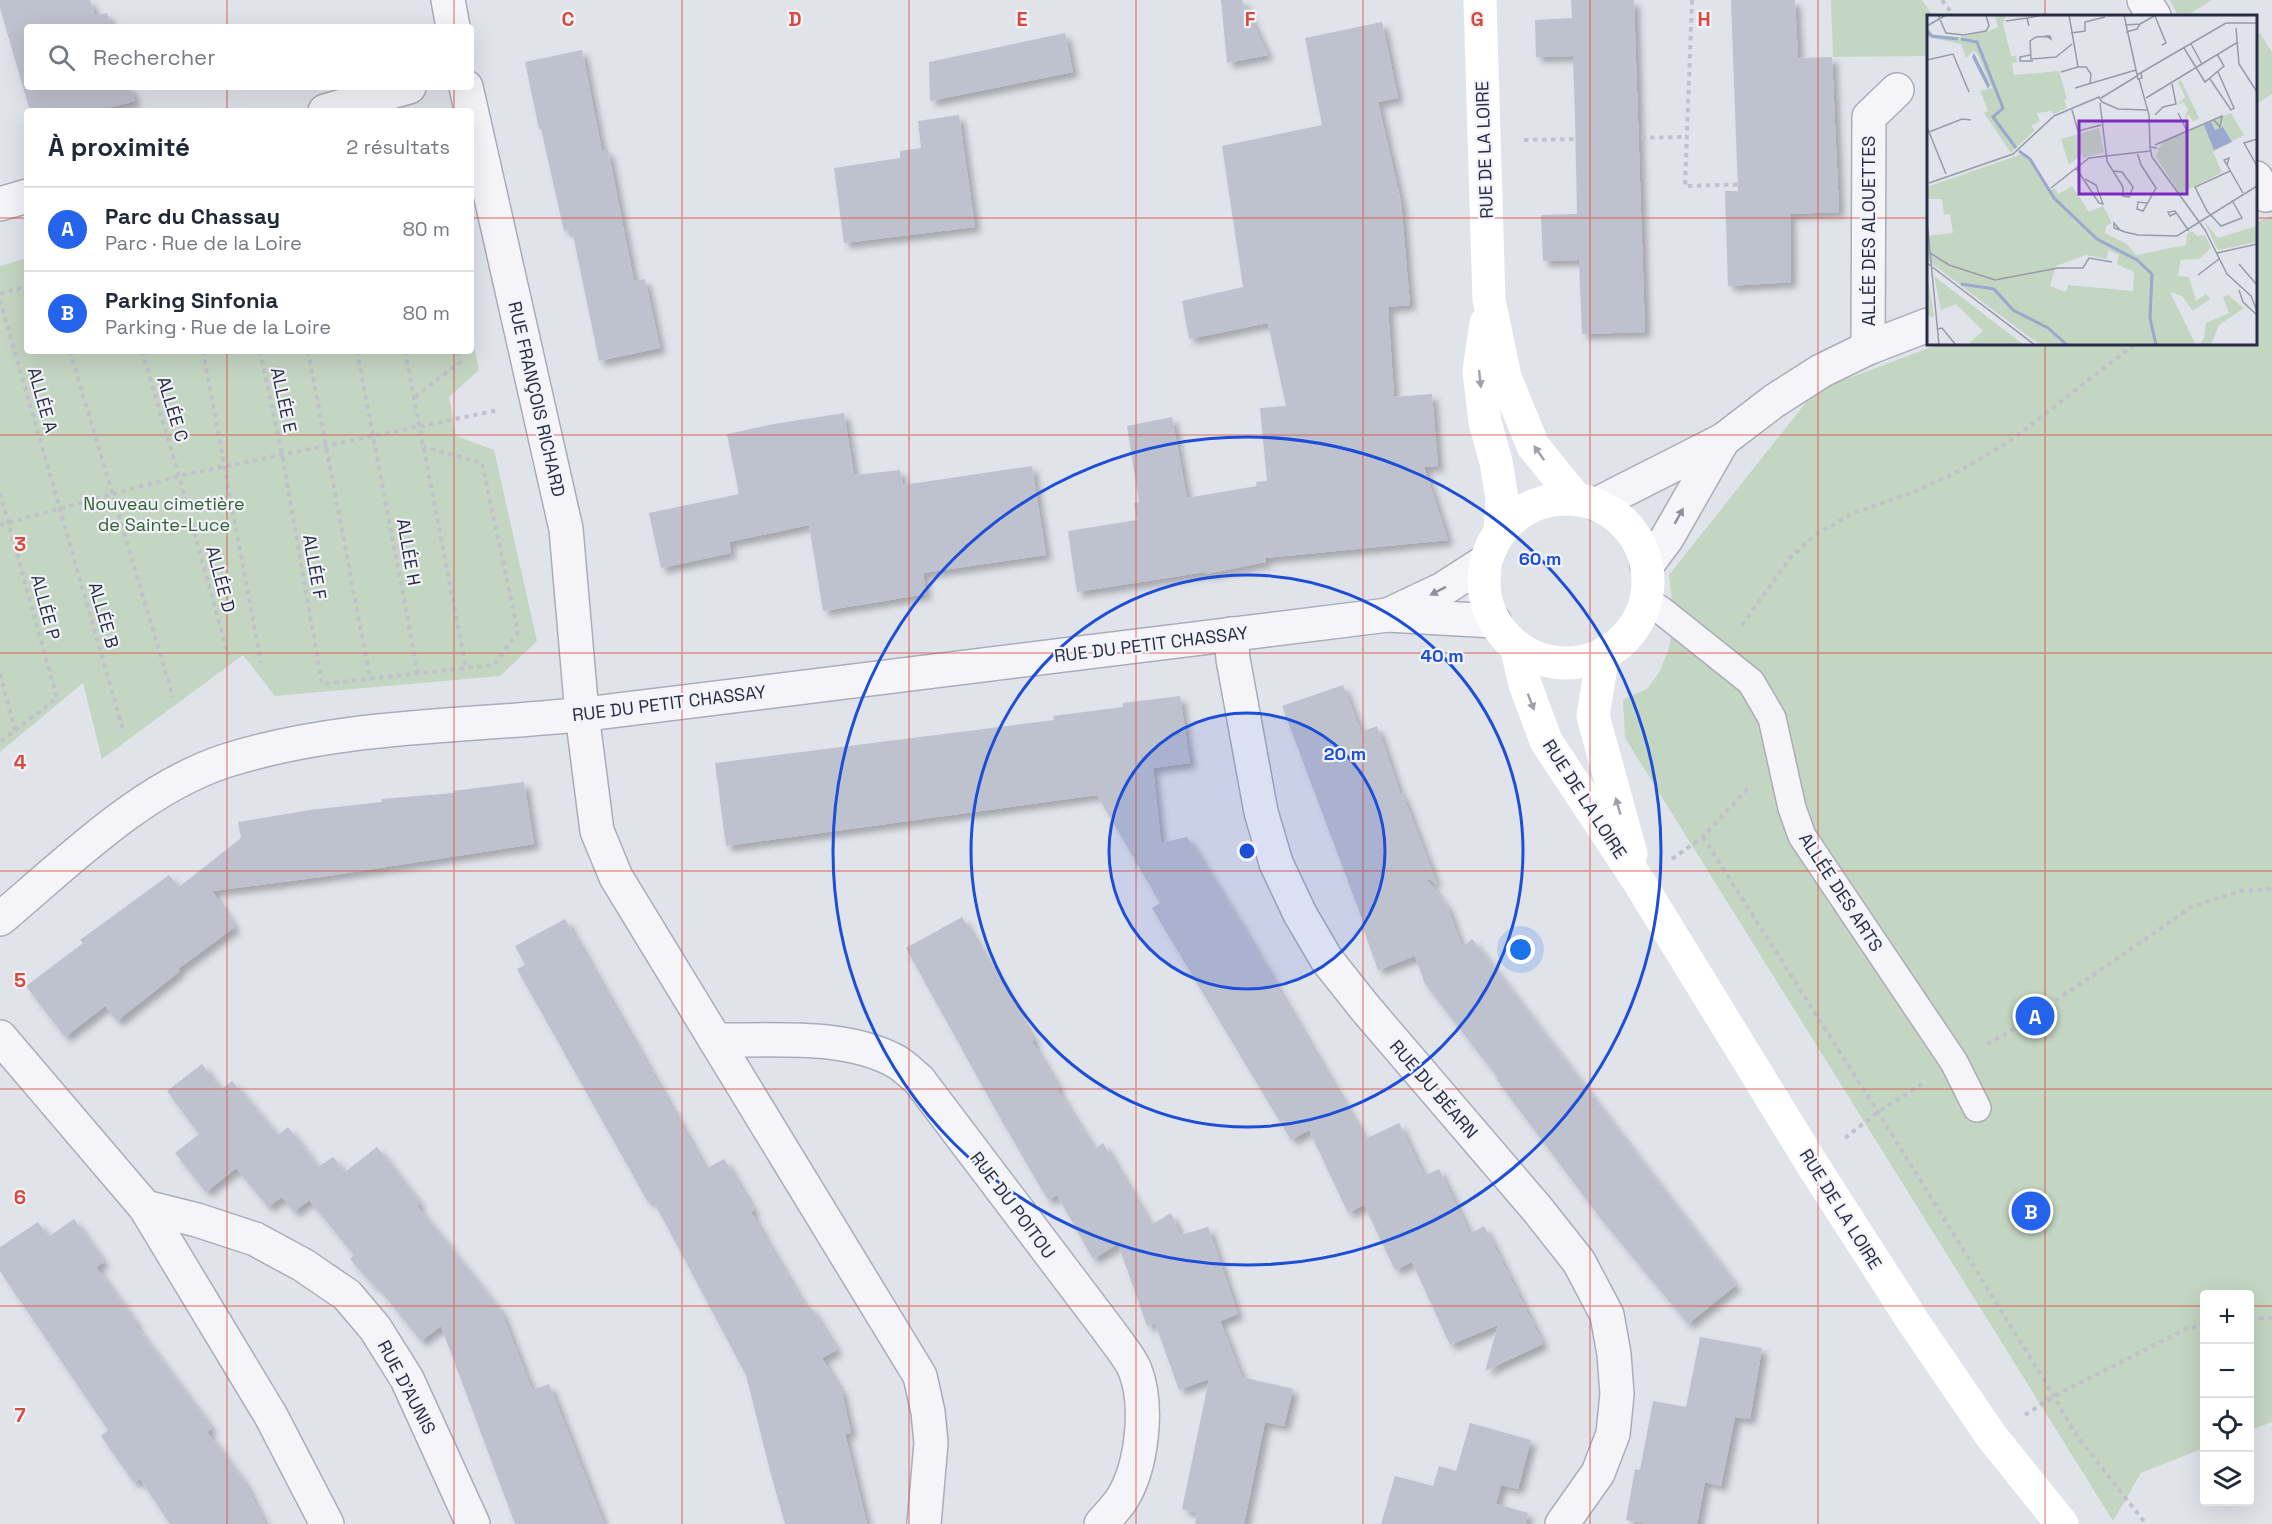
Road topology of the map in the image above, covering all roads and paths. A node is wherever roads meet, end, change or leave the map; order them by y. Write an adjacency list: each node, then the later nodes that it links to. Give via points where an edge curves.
1 (448, 0): 8 (street)
2 (1480, 0): 16 (street, RUE DE LA LOIRE)
3 (1692, 0): 15 (path)
4 (1942, 0): 6 (path)
5 (2144, 0): 7 (street)
6 (1953, 15)
7 (2153, 15)
8 (452, 24)
9 (398, 90): 12 (street)
10 (467, 90): 13 (street, RUE FRANÇOIS RICHARD)
11 (1897, 90): 17 (street, ALLÉE DES ALOUETTES, via 1869,117)
12 (336, 108)
13 (471, 108)
14 (474, 122): 36 (street, RUE FRANÇOIS RICHARD)
15 (1685, 137): 16 (path); 17 (path, via 1685,186)
16 (1484, 141): 23 (street, RUE DE LA LOIRE)
17 (1867, 181): 26 (street, ALLÉE DES ALOUETTES)
18 (24, 197): 19 (street)
19 (0, 204)
20 (24, 287): 21 (path)
21 (0, 294)
22 (0, 300): 48 (path, ALLÉE A)
23 (1489, 300): 47 (street, RUE DE LA LOIRE, one-way to 23, via 1533,446 1505,377); 51 (street, RUE DE LA LOIRE, one-way to 51, via 1479,371 1485,422 1500,489)
24 (1927, 326): 26 (street)
25 (2134, 345): 57 (path, via 2010,441 1914,492 1853,513 1815,535 1791,557)
26 (1868, 348): 39 (street, via 1821,371 1774,401)
27 (71, 354): 46 (path)
28 (143, 354): 44 (path, ALLÉE C)
29 (204, 354): 43 (path)
30 (261, 354): 42 (path, ALLÉE E)
31 (309, 354): 40 (path)
32 (358, 354): 38 (path, ALLÉE H)
33 (406, 354): 35 (path)
34 (459, 354): 35 (path, via 460,362)
35 (414, 398): 37 (path)
36 (538, 404): 37 (path); 68 (street, RUE FRANÇOIS RICHARD, via 566,529)
37 (420, 425): 38 (path); 41 (path)
38 (374, 435): 40 (path); 65 (path, ALLÉE H)
39 (1724, 440): 47 (street); 53 (street, one-way to 39)
40 (327, 445): 42 (path); 66 (path)
41 (424, 447): 63 (path); 63 (path, via 482,463 518,632 494,665)
42 (282, 454): 43 (path); 66 (path, ALLÉE F, via 322,684)
43 (224, 466): 44 (path); 62 (path)
44 (179, 476): 46 (path); 61 (path, ALLÉE D)
45 (0, 493): 49 (path, ALLÉE P)
46 (112, 493): 48 (path); 67 (path)
47 (1586, 501): 51 (street, via 1554,500 1534,505); 53 (street, via 1624,522 1642,549)
48 (59, 508): 49 (path); 70 (path, ALLÉE B)
49 (8, 522): 50 (path); 69 (path, ALLÉE P, via 57,698)
50 (0, 525)
51 (1500, 531): 52 (street)
52 (1485, 562): 55 (street, RUE DU PETIT CHASSAY, one-way to 55, via 1443,589); 56 (street, via 1484,592)
53 (1647, 565): 54 (street)
54 (1646, 601): 60 (street, via 1623,640); 72 (lane, ALLÉE DES ARTS, via 1751,682 1772,718)
55 (1388, 615): 56 (street, RUE DU PETIT CHASSAY); 58 (street, RUE DU PETIT CHASSAY)
56 (1494, 621): 59 (street)
57 (1737, 632)
58 (1231, 634): 68 (street, RUE DU PETIT CHASSAY); 93 (street, RUE DU BÉARN, via 1261,812 1276,863 1299,914 1327,960 1366,1009 1579,1262 1606,1315 1617,1394 1613,1434 1598,1473)
59 (1516, 646): 60 (street, via 1531,656 1568,664); 74 (street, RUE DE LA LOIRE, one-way to 74, via 1546,741)
60 (1603, 654): 74 (street, RUE DE LA LOIRE, one-way to 60, via 1593,716)
61 (228, 655)
62 (261, 663)
63 (466, 668): 65 (path)
64 (0, 674): 69 (path)
65 (418, 674): 66 (path)
66 (370, 678)
67 (173, 697)
68 (582, 714): 76 (street, RUE DU PETIT CHASSAY, via 300,742 224,762 135,807); 80 (street, via 597,831 616,877)
69 (15, 730): 71 (path)
70 (123, 730)
71 (0, 742)
72 (1782, 760): 73 (path, via 1755,781); 81 (lane, ALLÉE DES ARTS, via 1802,836)
73 (1703, 837): 74 (path); 83 (path)
74 (1639, 882): 94 (street, RUE DE LA LOIRE, via 1914,1323 1992,1437)
75 (2272, 889): 77 (path, via 2241,891 2193,906)
76 (0, 919)
77 (2037, 1013): 79 (path); 81 (path)
78 (0, 1037): 84 (street)
79 (2052, 1037)
80 (715, 1040): 91 (street, via 920,1376 931,1443); 92 (street, RUE DU POITOU, via 835,1042 870,1050 899,1063 919,1080 1134,1369 1142,1404 1135,1468 1122,1498)
81 (1954, 1062): 82 (lane, ALLÉE DES ARTS); 83 (path)
82 (1977, 1108)
83 (1878, 1112): 88 (path)
84 (145, 1207): 89 (street, via 272,1416); 90 (street, RUE D'AUNIS, via 255,1239 347,1295 375,1328 407,1379)
85 (2272, 1318): 86 (path)
86 (2254, 1319)
87 (2200, 1326): 88 (path, via 2188,1328)
88 (2054, 1396): 95 (path, via 2074,1432)
89 (327, 1524)
90 (473, 1524)
91 (924, 1524)
92 (1101, 1524)
93 (1562, 1524)
94 (2062, 1524)
95 (2146, 1524)

